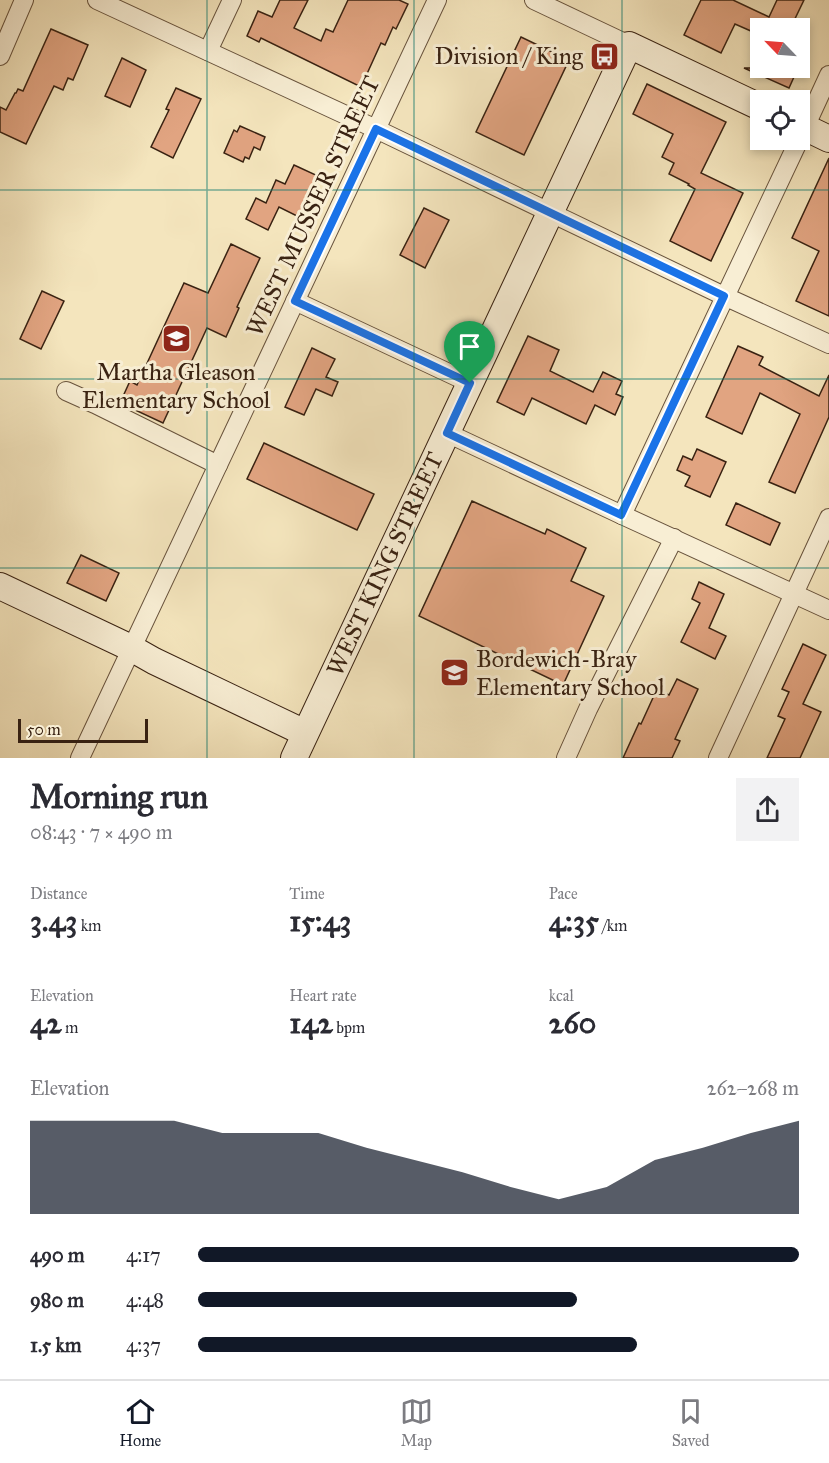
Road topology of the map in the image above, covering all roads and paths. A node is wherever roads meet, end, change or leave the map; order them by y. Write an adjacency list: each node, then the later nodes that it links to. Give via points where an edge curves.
1 (24, 0): 8 (street)
2 (98, 0): 7 (street)
3 (232, 0): 7 (street)
4 (437, 0): 12 (street, WEST MUSSER STREET)
5 (534, 0): 6 (street)
6 (629, 45): 10 (street); 16 (street, WEST KING STREET)
7 (208, 51): 12 (street)
8 (0, 56)
9 (829, 75): 11 (street)
10 (750, 102)
11 (810, 112)
12 (376, 129): 16 (street); 18 (street, WEST MUSSER STREET)
13 (810, 134): 14 (street)
14 (829, 139)
15 (792, 150): 17 (street)
16 (550, 213): 17 (street); 20 (street, WEST KING STREET)
17 (724, 296): 19 (street); 24 (street)
18 (295, 301): 20 (street); 23 (street, WEST MUSSER STREET)
19 (829, 344)
20 (470, 383): 22 (street, WEST KING STREET)
21 (66, 391): 23 (street)
22 (447, 433): 24 (street); 31 (street, WEST KING STREET)
23 (218, 465): 30 (street, WEST MUSSER STREET)
24 (621, 515): 26 (street)
25 (829, 518): 28 (street)
26 (674, 538): 28 (street); 34 (street)
27 (0, 586): 30 (street)
28 (794, 593): 29 (street); 35 (street)
29 (829, 610)
30 (131, 648): 31 (street); 32 (street, WEST MUSSER STREET)
31 (305, 733): 33 (street, WEST KING STREET)
32 (80, 758)
33 (294, 758)
34 (566, 758)
35 (718, 758)

